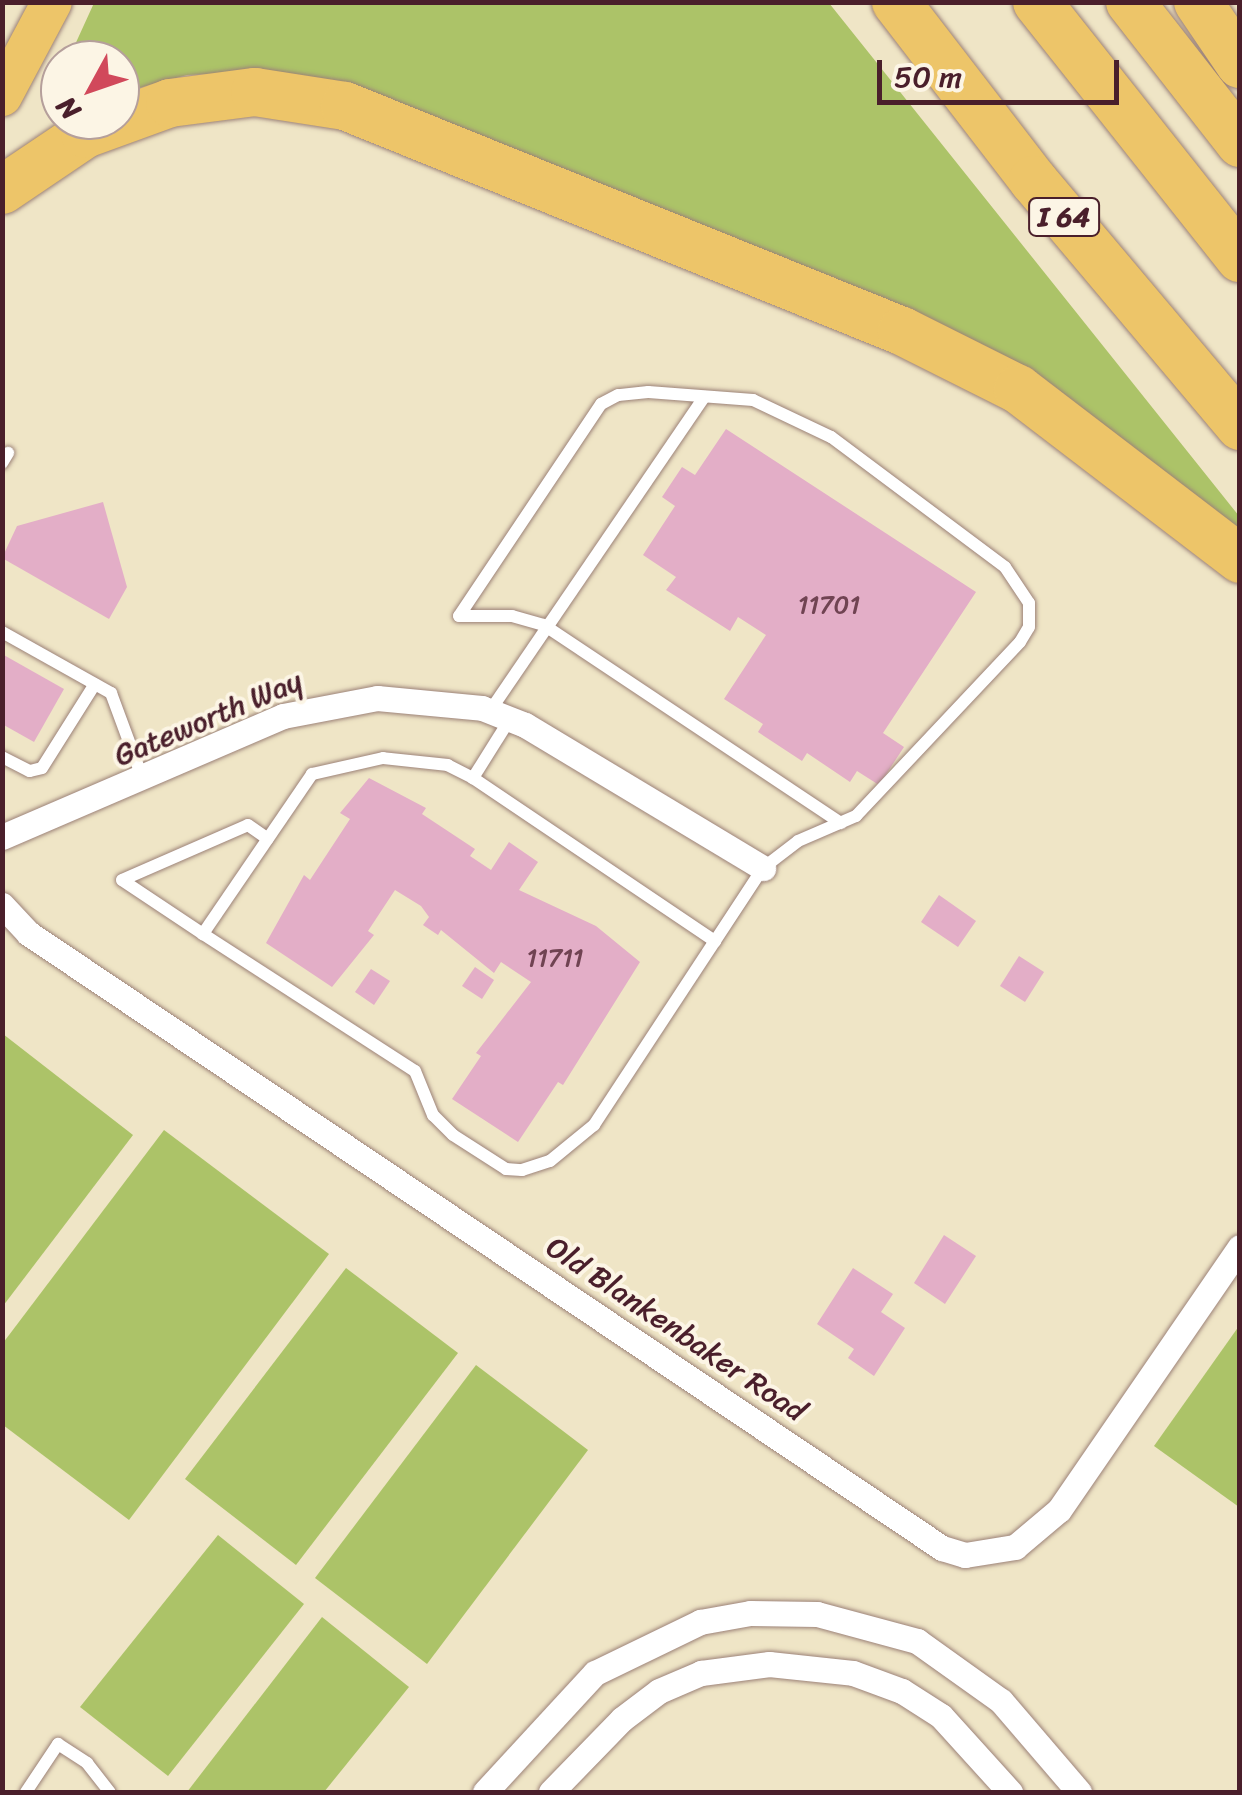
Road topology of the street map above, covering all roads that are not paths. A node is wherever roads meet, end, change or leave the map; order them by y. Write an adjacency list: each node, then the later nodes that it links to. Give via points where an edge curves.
1 (52, 2): 7 (main road)
2 (896, 2): 12 (highway, I 64, via 1033,180)
3 (1038, 2): 10 (highway)
4 (1130, 2): 8 (highway)
5 (1198, 2): 6 (highway)
6 (1240, 64)
7 (2, 96)
8 (1240, 143)
9 (2, 190): 13 (highway, via 85,134 170,103 255,92 346,106 902,331 1018,389)
10 (1240, 258)
11 (704, 396): 14 (lane); 14 (lane, via 648,392 601,404 459,616 512,616); 21 (lane, via 753,400 831,437 1006,567 1028,603 1029,627 1020,642 856,816)
12 (1240, 426)
13 (1240, 560)
14 (544, 625): 17 (lane); 21 (lane)
15 (2, 632): 16 (lane)
16 (95, 684): 18 (lane, via 42,768 30,771); 20 (lane, via 111,693)
17 (500, 715): 19 (lane); 20 (street, Gateworth Way, via 377,698 324,704); 24 (street, Gateworth Way)
18 (2, 756)
19 (472, 778): 23 (lane, via 448,764 383,758 327,768 312,774); 27 (lane)
20 (142, 780): 22 (street, Gateworth Way)
21 (841, 822): 24 (lane)
22 (2, 837)
23 (268, 838): 26 (lane); 26 (lane, via 248,826 122,880)
24 (763, 868): 27 (lane)
25 (2, 905): 28 (street, Old Blankenbaker Road, via 44,944 926,1537 965,1556 1015,1547 1059,1510)
26 (203, 934): 27 (lane, via 415,1071 433,1116 453,1135 506,1169 522,1170 550,1160 594,1125)
27 (715, 940)
28 (1240, 1247)
29 (107, 1791): 30 (lane, via 87,1763 58,1744)
30 (26, 1792)
31 (485, 1792): 34 (street, via 595,1674 700,1622 750,1613 817,1614 917,1642 1001,1701)
32 (551, 1792): 33 (street, via 659,1692 701,1673 768,1664 838,1670 902,1692 941,1716)
33 (1010, 1792)
34 (1079, 1792)

